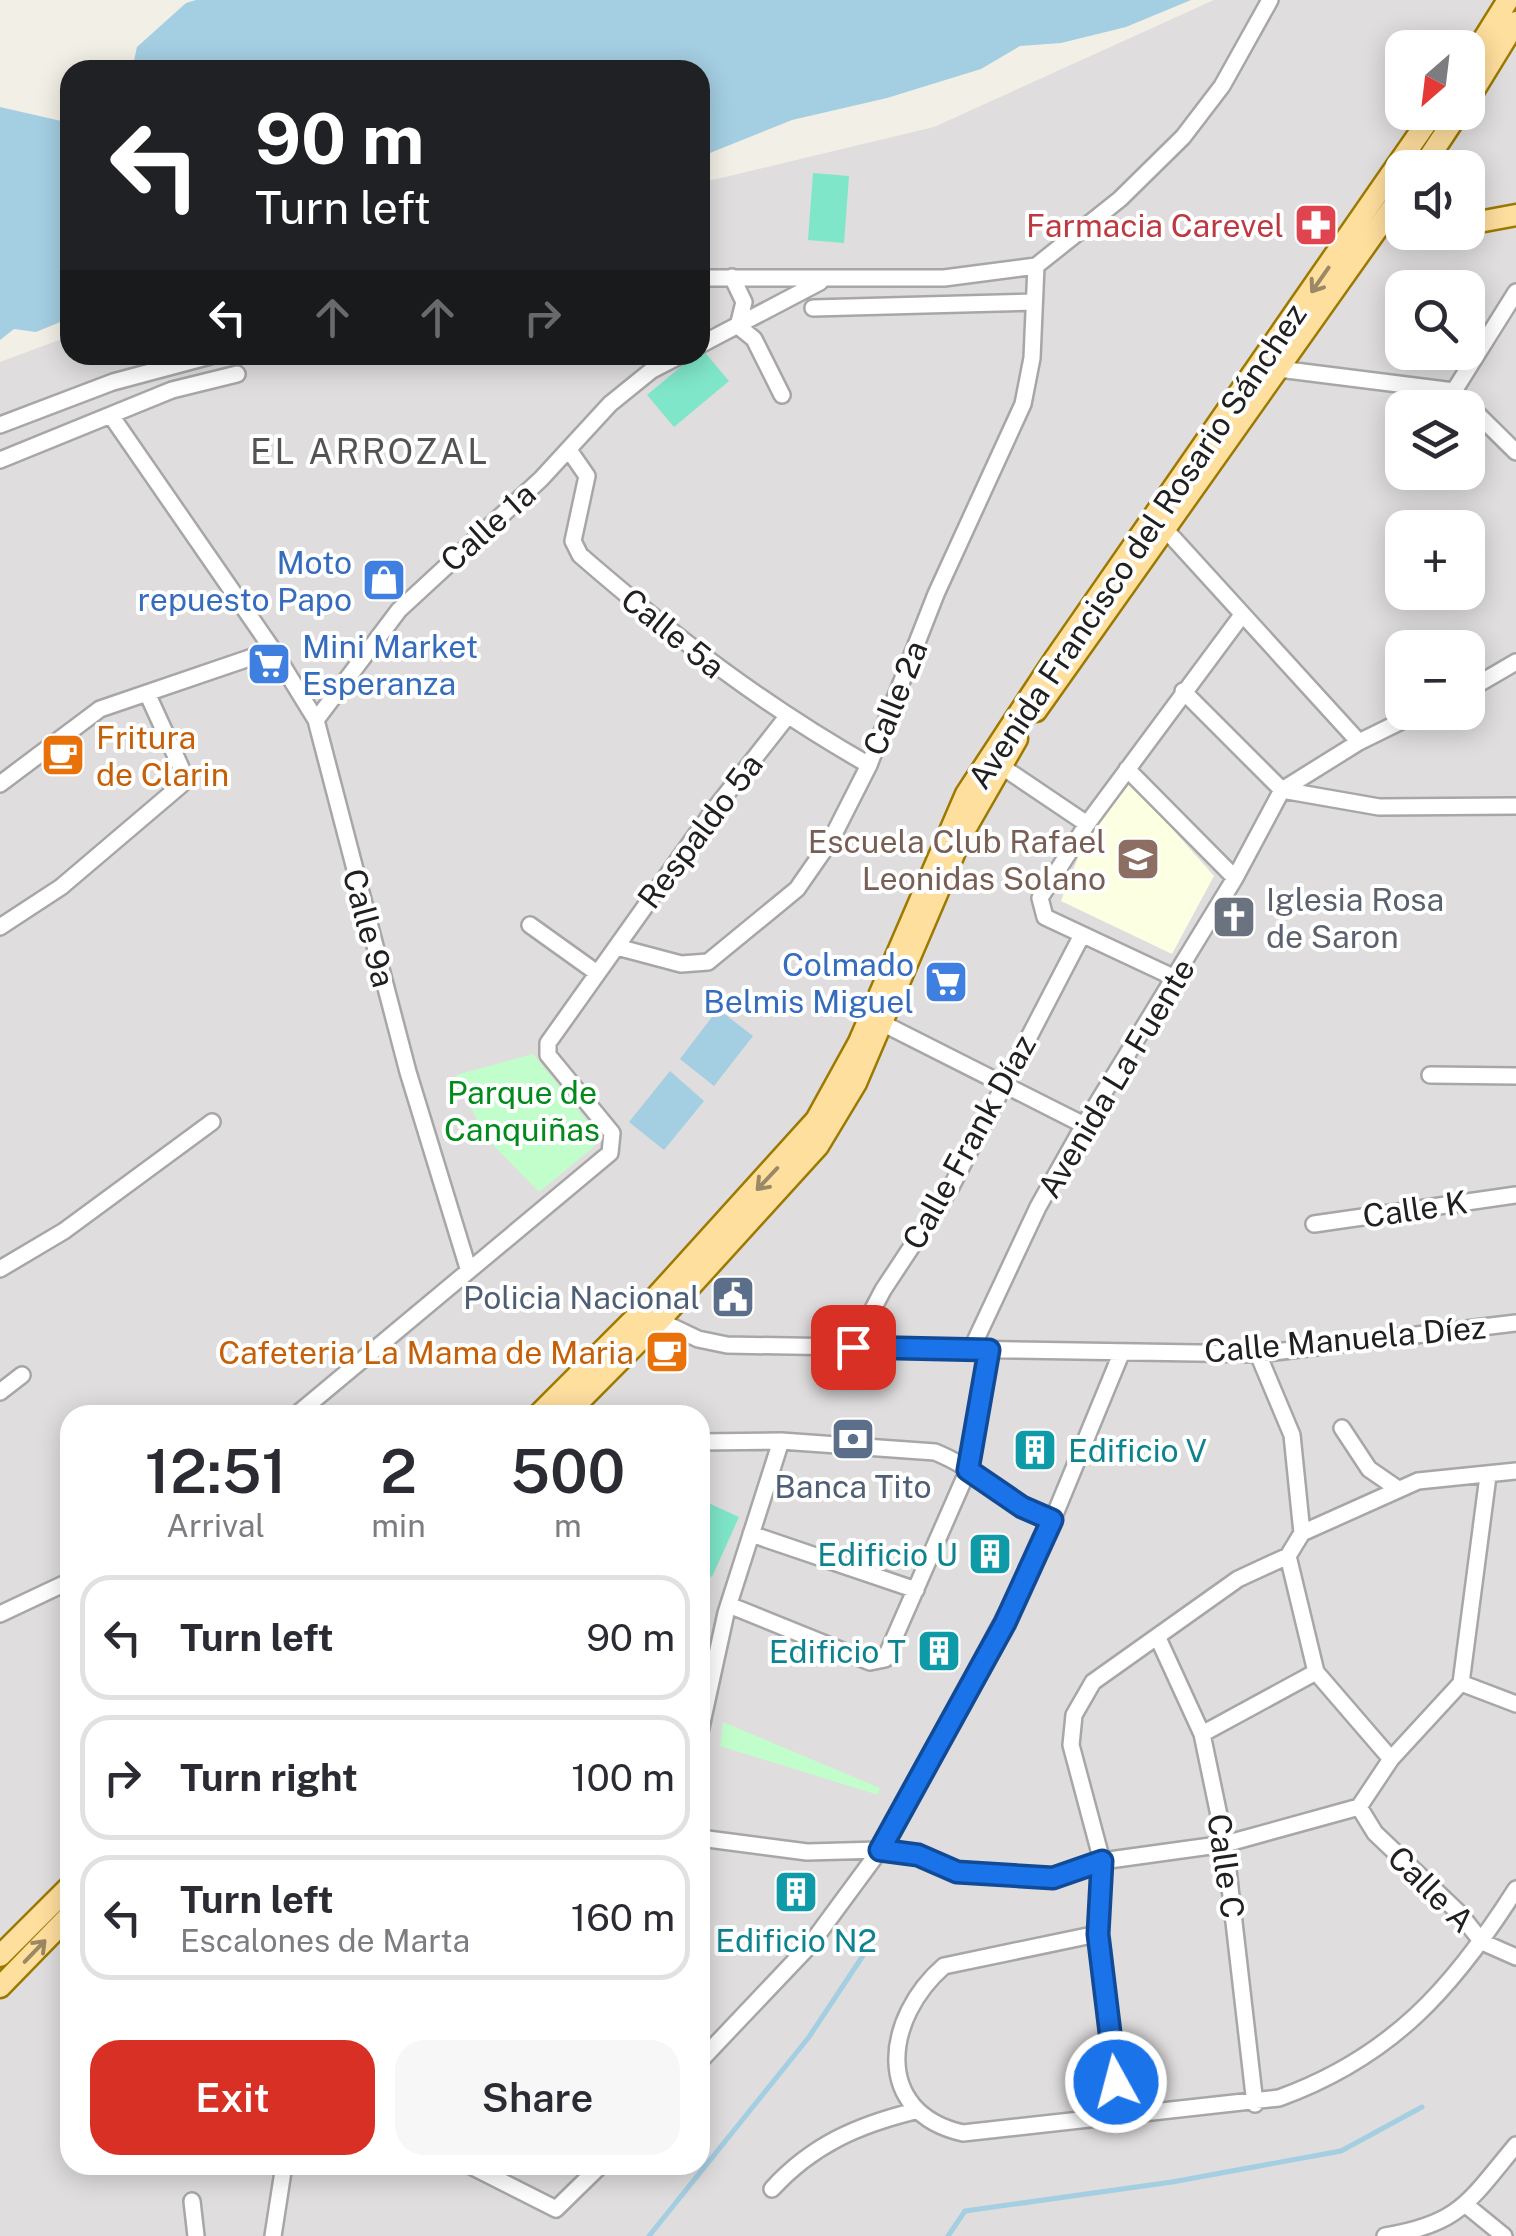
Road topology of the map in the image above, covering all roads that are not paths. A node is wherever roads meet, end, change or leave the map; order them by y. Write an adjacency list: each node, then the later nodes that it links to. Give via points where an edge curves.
1 (1270, 0): 10 (street, via 1222,86 1183,137)
2 (1508, 0): 4 (main road)
3 (1516, 22): 5 (main road)
4 (1485, 37)
5 (1485, 72)
6 (1516, 216): 9 (main road)
7 (1385, 219): 21 (main road, Avenida Francisco del Rosario Sánchez)
8 (1385, 219): 67 (main road, Avenida Francisco del Rosario Sánchez, one-way to 67, via 1054,660 966,794 859,1042 816,1120)
9 (1485, 221)
10 (1036, 266): 13 (street, via 944,278); 15 (street, Calle 2a)
11 (710, 278): 12 (street)
12 (732, 278): 13 (street); 17 (street, via 744,302)
13 (820, 282): 17 (street)
14 (1516, 292): 24 (street)
15 (1034, 302): 16 (street); 43 (street, Calle 2a, via 1023,404 936,594)
16 (813, 308)
17 (738, 326): 18 (street); 25 (street, via 754,339)
18 (710, 340)
19 (177, 365): 28 (street)
20 (662, 365): 29 (street, Calle 1a, via 610,404)
21 (1278, 369): 23 (street); 32 (main road, Avenida Francisco del Rosario Sánchez)
22 (237, 374): 26 (street, via 172,390)
23 (1446, 390)
24 (1455, 390)
25 (782, 395)
26 (112, 417): 31 (street); 34 (street, Calle 9a)
27 (1485, 422): 30 (street)
28 (0, 425)
29 (568, 450): 39 (street, Calle 5a, via 587,476 574,541 580,555 675,638); 40 (street, Calle 1a, via 399,610)
30 (1516, 452)
31 (0, 460)
32 (1165, 529): 33 (street); 44 (main road, Avenida Francisco del Rosario Sánchez)
33 (1242, 615): 37 (street); 42 (street)
34 (273, 650): 38 (street); 40 (street, Calle 9a)
35 (1516, 662): 36 (street)
36 (1485, 680)
37 (1183, 691): 45 (street); 47 (street)
38 (147, 693): 46 (street, via 78,722); 52 (street, via 183,772 181,785 61,887)
39 (786, 718): 43 (street, Calle 5a); 54 (street, Respaldo 5a)
40 (316, 720): 65 (street, Calle 9a, via 408,1072)
41 (1385, 729): 42 (street, Avenida La Fuente)
42 (1358, 742): 47 (street, Avenida La Fuente)
43 (869, 765): 54 (street, Calle 2a, via 797,889 722,954 681,964)
44 (1001, 766): 49 (street); 57 (main road, Avenida Francisco del Rosario Sánchez, via 963,834)
45 (1127, 770): 49 (street); 50 (street)
46 (0, 784)
47 (1282, 790): 48 (street, via 1380,807); 50 (street, Avenida La Fuente)
48 (1516, 806)
49 (1087, 824): 53 (street, via 1040,898 1045,916)
50 (1234, 878): 56 (street, Avenida La Fuente)
51 (530, 925): 55 (street)
52 (0, 927)
53 (1082, 935): 56 (street); 60 (street, Calle Frank Díaz)
54 (618, 947): 55 (street, Respaldo 5a)
55 (597, 973): 65 (street, Respaldo 5a, via 546,1048 612,1133 610,1153)
56 (1175, 978): 62 (street, Avenida La Fuente)
57 (882, 1024): 60 (street); 67 (main road, Avenida Francisco del Rosario Sánchez, via 818,1146)
58 (1430, 1075): 59 (street)
59 (1516, 1076)
60 (1003, 1086): 62 (street); 69 (street, Calle Frank Díaz)
61 (212, 1122): 66 (street, via 64,1232)
62 (1084, 1125): 71 (street, Avenida La Fuente)
63 (1516, 1195): 64 (street, Calle K)
64 (1314, 1224)
65 (468, 1268): 76 (street)
66 (0, 1269)
67 (650, 1316): 69 (street, Calle Manuela Díez, via 727,1345); 77 (main road, Avenida Francisco del Rosario Sánchez); 78 (main road, Avenida Francisco del Rosario Sánchez)
68 (1516, 1323): 73 (street, Calle Manuela Díez)
69 (853, 1347): 71 (street, Calle Manuela Díez)
70 (989, 1350): 71 (street, Calle Manuela Díez); 72 (street, Calle Manuela Díez); 82 (street)
71 (970, 1352)
72 (1121, 1354): 73 (street, Calle Manuela Díez); 86 (street)
73 (1258, 1354): 87 (street, via 1292,1435)
74 (22, 1375): 75 (street)
75 (0, 1392)
76 (308, 1405)
77 (549, 1405)
78 (574, 1405)
79 (1342, 1428): 85 (street, via 1369,1469)
80 (781, 1441): 81 (street); 82 (street, via 935,1452); 88 (street)
81 (710, 1442)
82 (968, 1470): 86 (street); 91 (street)
83 (1516, 1471): 84 (street)
84 (1488, 1476): 85 (street); 97 (street)
85 (1398, 1490): 87 (street)
86 (1052, 1520): 104 (street, via 1005,1623)
87 (1302, 1533): 89 (street)
88 (751, 1534): 91 (street); 92 (street)
89 (1288, 1556): 94 (street, via 1238,1579); 95 (street)
90 (60, 1585): 93 (street)
91 (916, 1590): 92 (street, via 885,1659 870,1662)
92 (729, 1605): 96 (street)
93 (0, 1614)
94 (1158, 1638): 99 (street, Calle C); 105 (street, via 1093,1682 1074,1715 1071,1745)
95 (1316, 1672): 99 (street); 100 (street)
96 (710, 1673)
97 (1461, 1683): 98 (street); 100 (street)
98 (1516, 1704)
99 (1202, 1734): 103 (street, Calle C)
100 (1392, 1759): 101 (street)
101 (1359, 1806): 103 (street); 110 (street, Calle A, via 1375,1832)
102 (710, 1839): 104 (street, via 807,1852)
103 (1226, 1844): 105 (street); 115 (street, Calle C)
104 (880, 1850): 105 (street, via 918,1855 957,1872 1053,1878); 114 (street, via 810,1945)
105 (1102, 1861): 109 (street)
106 (1516, 1889): 110 (street)
107 (60, 1896): 111 (main road)
108 (60, 1925): 113 (main road, one-way to 108)
109 (1098, 1934): 116 (street, via 944,1966 928,1979 897,2033 897,2066); 117 (street)
110 (1482, 1942): 112 (street, Calle A); 115 (street, via 1424,2011 1383,2046 1329,2080)
111 (0, 1956)
112 (1516, 1957)
113 (0, 1987)
114 (710, 2050)
115 (1255, 2104): 117 (street)
116 (915, 2111): 117 (street, via 963,2133); 122 (street, via 838,2135)
117 (1120, 2118)
118 (1516, 2145): 124 (street)
119 (282, 2175): 126 (street)
120 (488, 2175): 121 (street, via 556,2209)
121 (591, 2175)
122 (772, 2190)
123 (192, 2201): 125 (street)
124 (1466, 2205): 127 (street, via 1430,2229); 128 (street)
125 (196, 2236)
126 (273, 2236)
127 (1385, 2236)
128 (1504, 2236)

